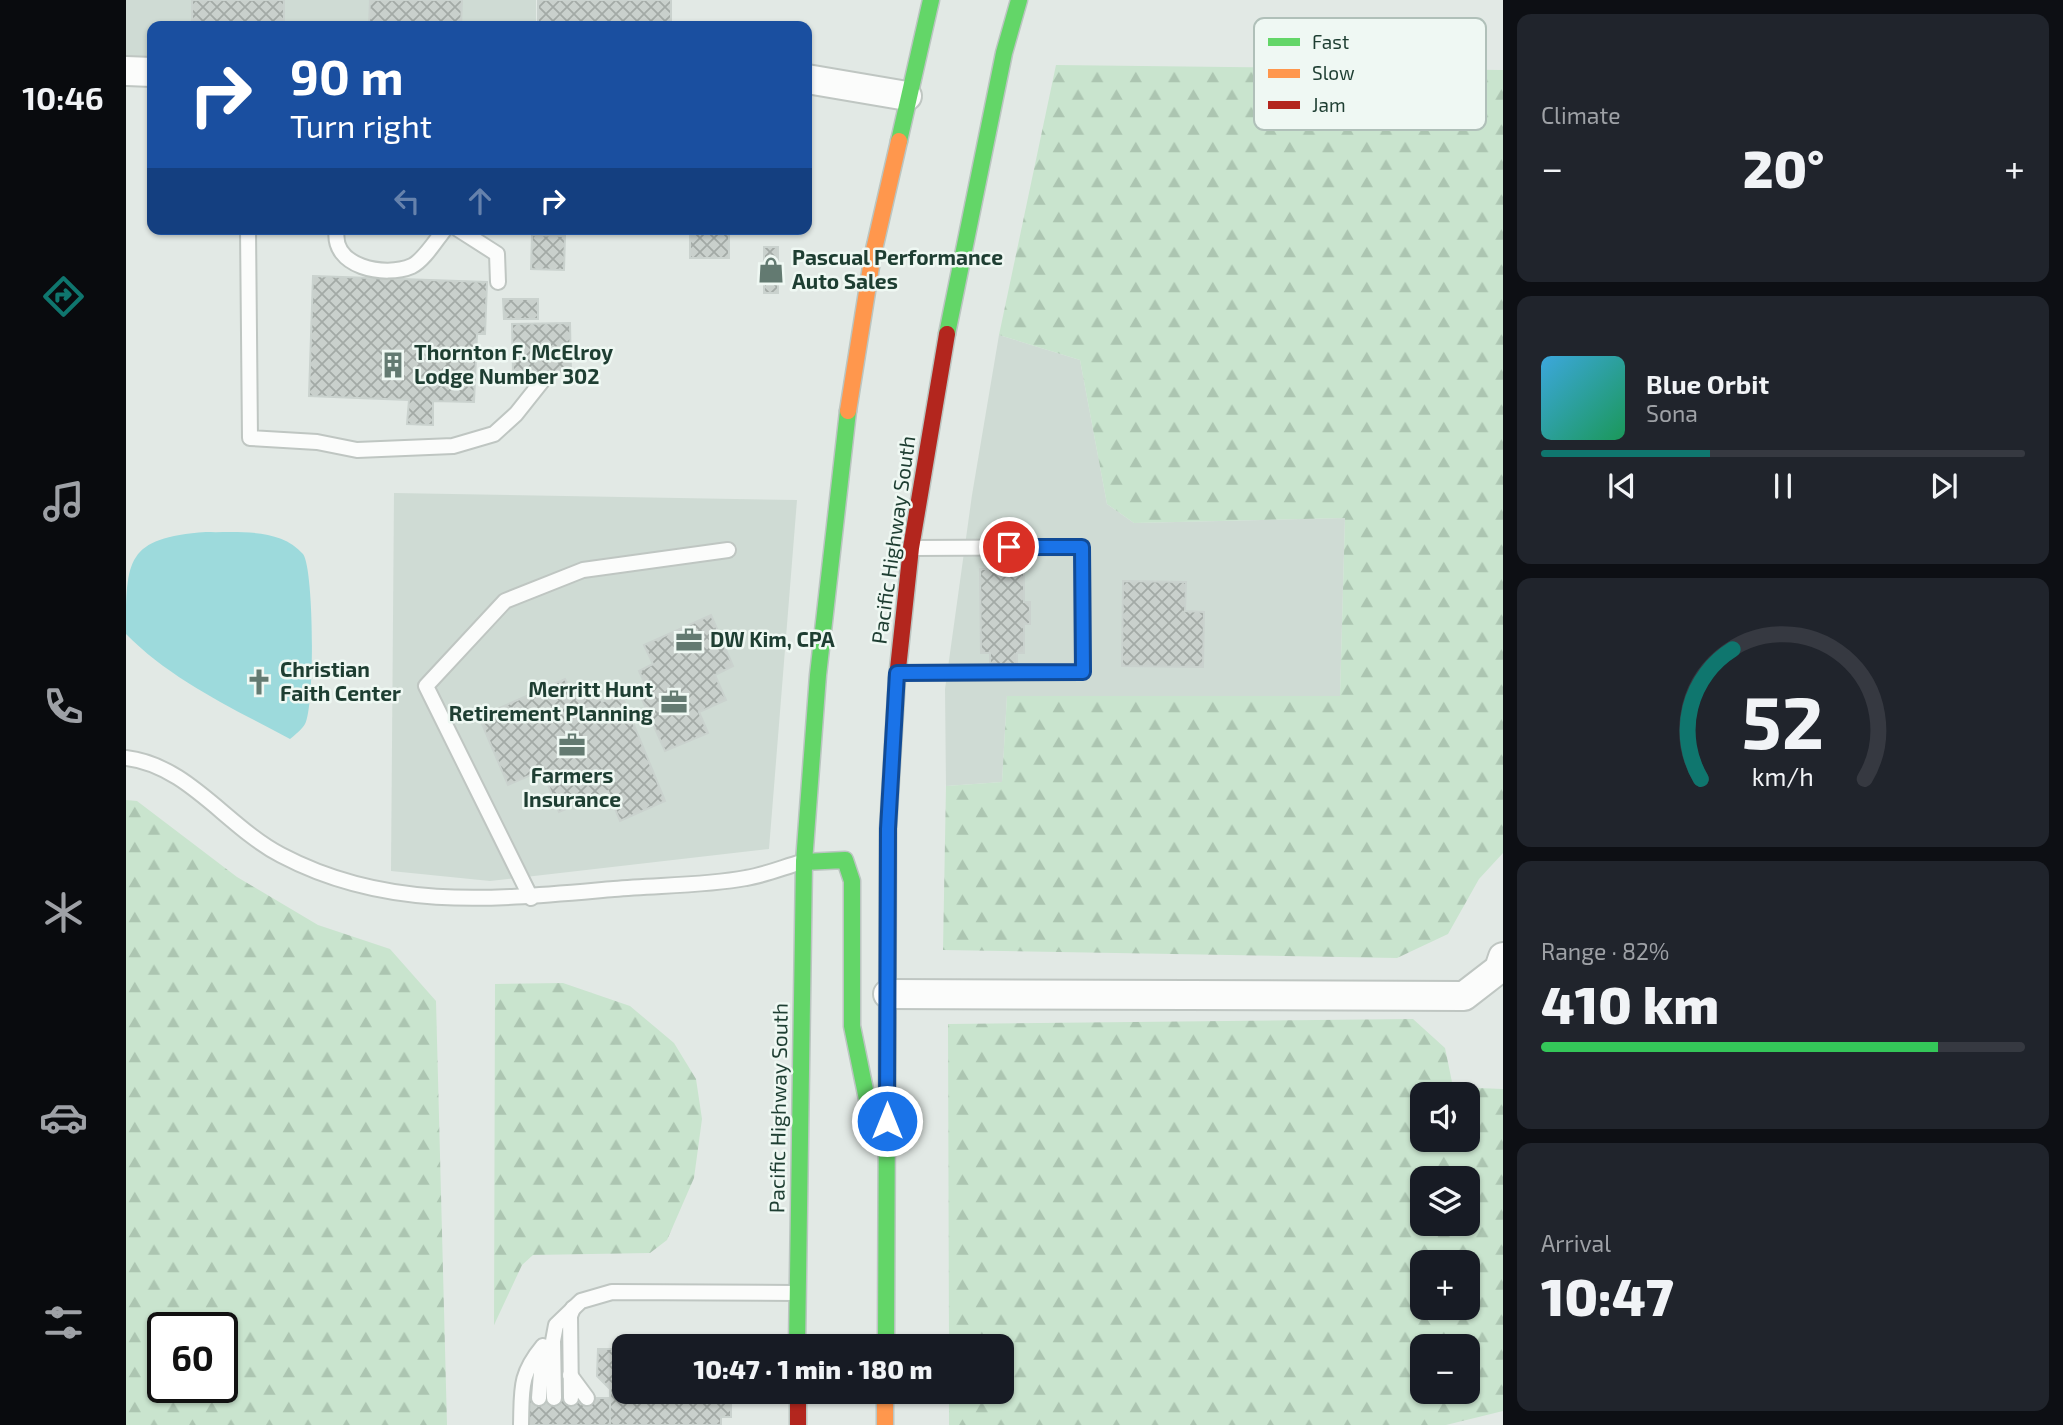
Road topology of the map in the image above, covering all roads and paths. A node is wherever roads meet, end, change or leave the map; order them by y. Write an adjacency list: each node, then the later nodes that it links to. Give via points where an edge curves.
1 (931, 0): 6 (main road, Pacific Highway South)
2 (1019, 0): 13 (main road, Pacific Highway South, via 959,265)
3 (126, 71): 4 (street)
4 (147, 72)
5 (812, 80): 6 (street)
6 (907, 96): 17 (main road, Pacific Highway South, via 873,254 849,404 818,675)
7 (248, 235): 12 (lane, via 250,438 357,450 453,446 494,434)
8 (336, 235): 9 (lane, via 341,252 363,268 401,269 414,265)
9 (440, 235)
10 (467, 235): 11 (lane, via 497,254)
11 (498, 282)
12 (542, 380)
13 (911, 548): 15 (main road, Pacific Highway South); 15 (lane, via 1082,547 1083,672)
14 (728, 550): 18 (lane, via 583,570 505,601 426,686)
15 (897, 673): 20 (main road, Pacific Highway South, via 888,829)
16 (126, 758): 18 (lane, via 169,770 248,835 282,856 324,873 418,898)
17 (804, 862): 18 (lane, via 746,878); 21 (main road, via 845,860 852,881 852,1026); 22 (main road, Pacific Highway South)
18 (531, 898)
19 (1503, 957): 20 (street, via 1499,969 1464,996)
20 (888, 994): 21 (main road, Pacific Highway South)
21 (886, 1196): 26 (main road, Pacific Highway South)
22 (797, 1293): 23 (lane, via 612,1292); 25 (main road, Pacific Highway South)
23 (573, 1307): 24 (lane); 28 (lane)
24 (556, 1325): 27 (lane); 30 (lane)
25 (797, 1334)
26 (886, 1334)
27 (543, 1346): 29 (lane); 35 (lane, via 522,1380)
28 (570, 1375): 31 (lane); 32 (lane)
29 (539, 1398)
30 (554, 1398)
31 (571, 1398)
32 (586, 1398)
33 (798, 1404): 36 (main road)
34 (885, 1404): 37 (main road)
35 (521, 1425)
36 (798, 1425)
37 (885, 1425)

